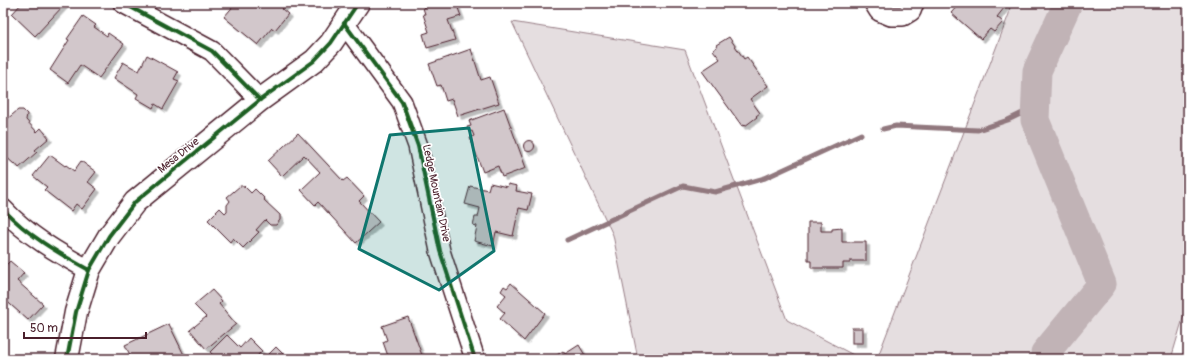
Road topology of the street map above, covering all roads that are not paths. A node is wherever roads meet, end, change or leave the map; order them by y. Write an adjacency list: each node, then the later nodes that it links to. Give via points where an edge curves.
1 (123, 3): 6 (street, via 212,51)
2 (358, 3): 5 (street, Mesa Drive)
3 (874, 3): 4 (street, via 879,11 891,16 903,16 911,10)
4 (914, 3)
5 (344, 24): 6 (street, Mesa Drive, via 314,61); 10 (street, Ledge Mountain Drive, via 402,102 418,146 440,251)
6 (260, 100): 8 (street, Mesa Drive, via 135,202 109,236)
7 (3, 209): 8 (street, via 13,220 50,248)
8 (89, 270): 9 (street, Mesa Drive, via 76,312)
9 (67, 359)
10 (475, 359)

